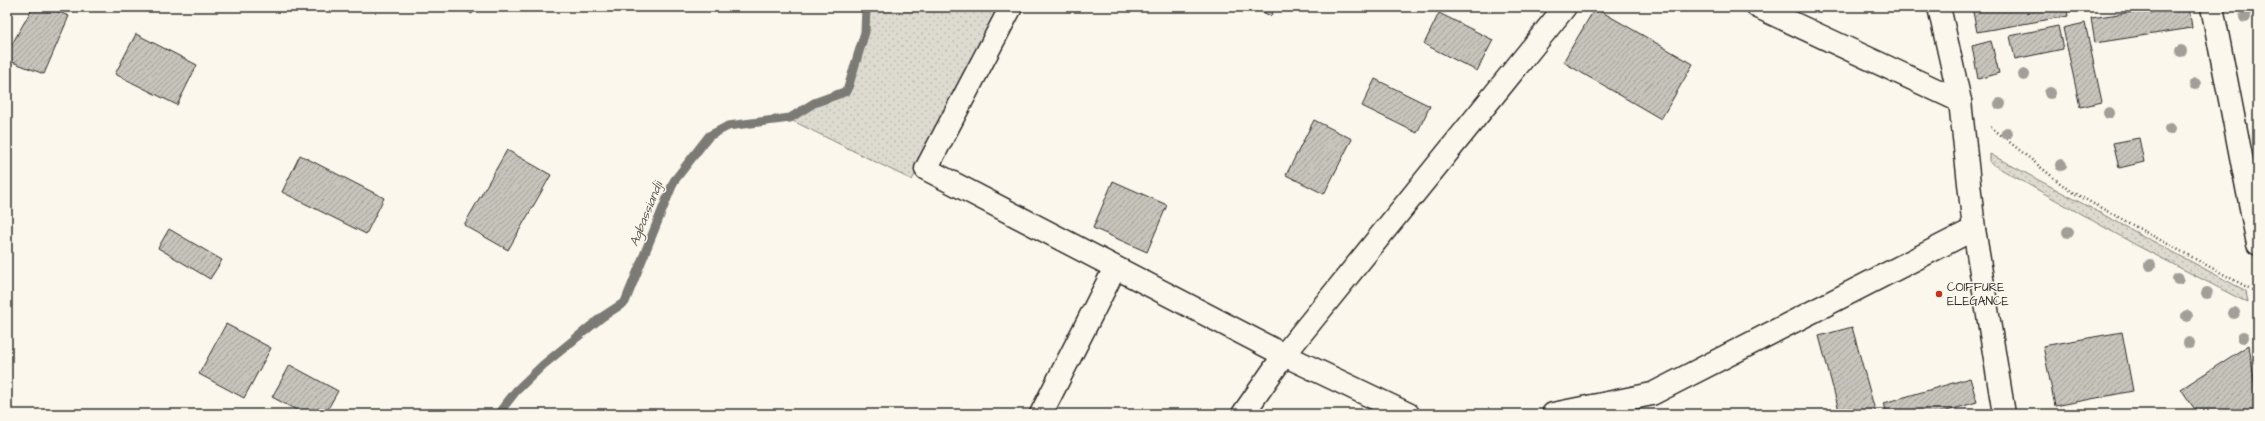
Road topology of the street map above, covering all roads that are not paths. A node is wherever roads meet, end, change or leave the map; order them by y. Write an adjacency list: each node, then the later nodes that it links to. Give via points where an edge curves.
1 (1011, 7): 10 (street, via 926,169)
2 (1565, 7): 11 (street)
3 (1758, 7): 6 (street)
4 (1939, 7): 6 (street)
5 (2212, 7): 7 (street)
6 (1960, 101): 8 (street)
7 (2249, 145): 9 (street)
8 (1974, 229): 15 (street, via 1652,394); 16 (street)
9 (2258, 244)
10 (1115, 268): 11 (street); 12 (street)
11 (1284, 355): 13 (street); 14 (street)
12 (1041, 414)
13 (1243, 414)
14 (1408, 414)
15 (1553, 414)
16 (2004, 414)

